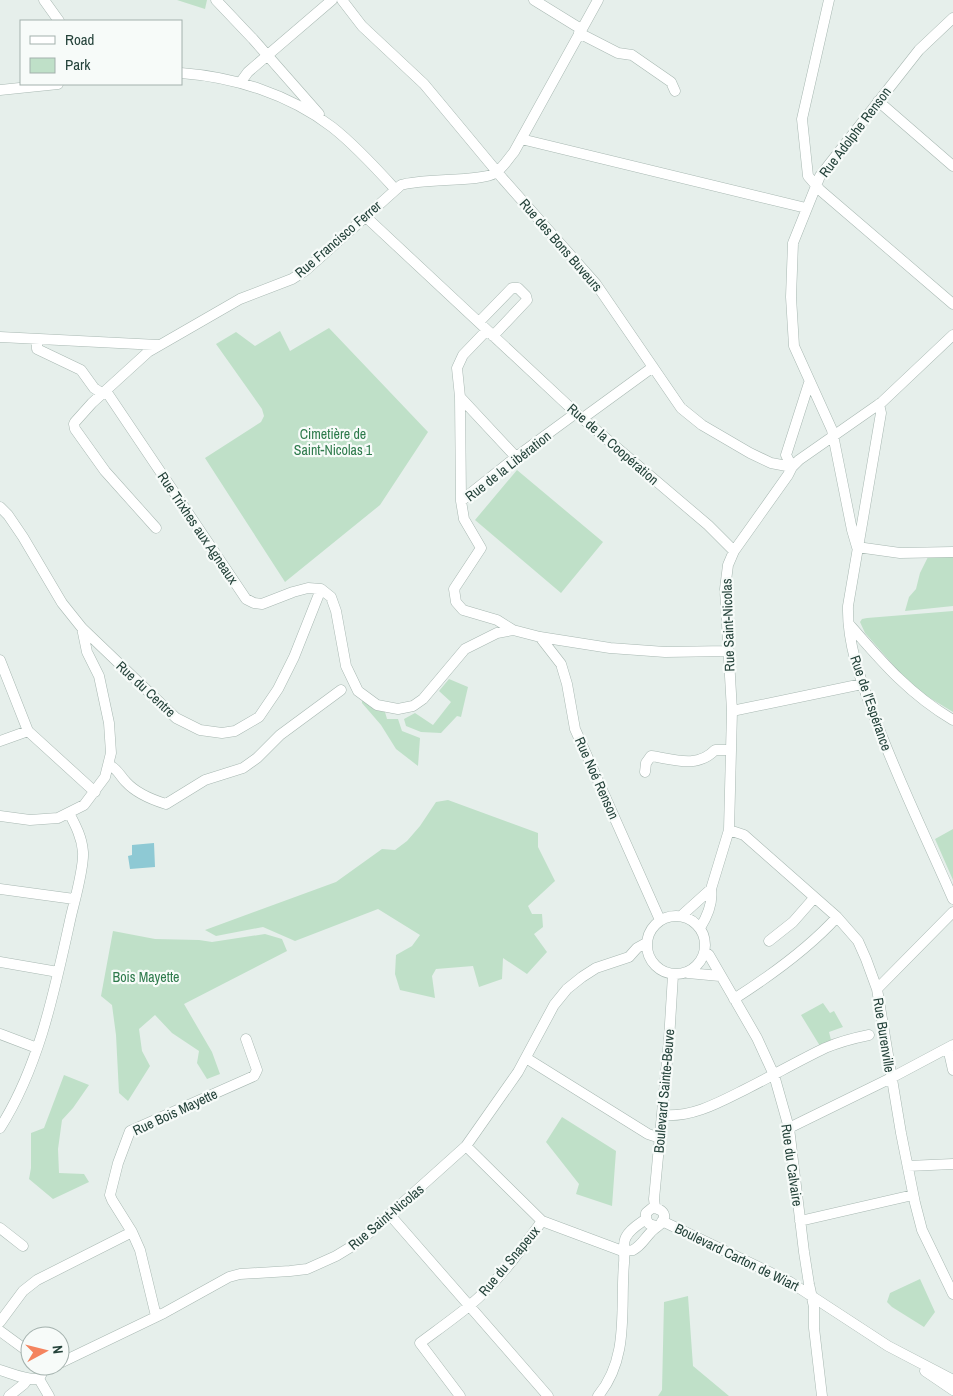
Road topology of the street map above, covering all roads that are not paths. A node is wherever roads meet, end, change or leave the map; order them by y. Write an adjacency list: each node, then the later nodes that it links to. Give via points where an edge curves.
1 (44, 0): 9 (street)
2 (216, 0): 11 (street)
3 (332, 0): 11 (street)
4 (342, 0): 21 (street, Rue des Bons Buveurs, via 362,26 424,84)
5 (534, 0): 10 (street)
6 (598, 0): 10 (street)
7 (829, 0): 22 (street, via 802,119 808,176)
8 (953, 18): 17 (street, Rue Adolphe Renson, via 919,50)
9 (58, 20)
10 (580, 31): 16 (street, via 618,53 632,55 671,82); 19 (street)
11 (268, 56): 13 (street); 18 (street)
12 (182, 73): 13 (street)
13 (240, 83): 18 (street, via 282,98)
14 (48, 85): 15 (street)
15 (0, 90)
16 (675, 91)
17 (878, 101): 20 (street); 22 (street, Rue Adolphe Renson)
18 (323, 121): 23 (street, via 358,150)
19 (521, 139): 21 (street); 24 (street)
20 (953, 166)
21 (497, 172): 23 (street, Rue Francisco Ferrer, via 472,178 413,181); 33 (street, Rue des Bons Buveurs, via 596,284)
22 (816, 184): 24 (street, Rue Adolphe Renson); 26 (street)
23 (396, 189): 25 (street, Rue Francisco Ferrer)
24 (806, 208): 34 (street, Rue Adolphe Renson, via 793,243 791,304 794,346)
25 (366, 217): 27 (street, Rue de la Coopération); 32 (street, Rue Francisco Ferrer, via 292,279 240,299)
26 (953, 304)
27 (479, 322): 28 (street, Rue de la Coopération); 28 (street, via 512,288 518,288 527,300)
28 (490, 333): 36 (street, via 463,355 457,368); 38 (street, Rue de la Coopération)
29 (953, 335): 37 (street, Rue Saint-Nicolas)
30 (0, 337): 31 (street)
31 (37, 339): 32 (street); 35 (street, Rue Trixhes aux Agneaux, via 37,349 81,370 94,388)
32 (158, 345): 35 (street, Rue Francisco Ferrer)
33 (652, 367): 38 (street, Rue de la Libération); 41 (street, Rue des Bons Buveurs, via 681,408 695,420 750,453 771,463)
34 (809, 383): 39 (street, Rue Adolphe Renson); 41 (street, via 786,455)
35 (105, 392): 44 (street, Rue Francisco Ferrer, via 74,426 106,471); 48 (street, Rue Trixhes aux Agneaux, via 246,599 262,604 308,588)
36 (460, 397): 40 (street); 42 (street)
37 (879, 404): 39 (street, Rue Saint-Nicolas); 45 (street, via 881,413)
38 (580, 416): 40 (street, Rue de la Libération); 46 (street, Rue de la Coopération)
39 (833, 436): 41 (street, Rue Saint-Nicolas); 45 (street, Rue de l'Espérance)
40 (516, 458): 42 (street, Rue de la Libération)
41 (792, 467): 46 (street, Rue Saint-Nicolas)
42 (461, 501): 51 (street, Rue de la Libération, via 464,519 481,548 454,589 456,602 463,610 498,620)
43 (0, 508): 50 (street, Rue du Centre, via 8,515 62,603)
44 (156, 528)
45 (857, 547): 47 (street, via 900,553); 49 (street, Rue de l'Espérance, via 848,606)
46 (734, 551): 53 (street, Rue Saint-Nicolas, via 726,576)
47 (953, 552)
48 (321, 590): 50 (street, Rue du Centre, via 278,689 259,717 235,731 200,730 176,718); 51 (street, via 331,597 346,666 358,691 377,705 398,709 413,706 424,699 466,649 497,633)
49 (849, 623): 55 (street, Rue de l'Espérance, via 851,646); 58 (street, via 908,688)
50 (82, 628): 62 (street, via 99,676 110,724 112,746)
51 (513, 630): 52 (street)
52 (540, 637): 53 (street, via 656,652); 76 (street, Rue Noé Renson, via 561,664 575,729)
53 (728, 648): 57 (street, Rue Saint-Nicolas)
54 (0, 660): 59 (street)
55 (862, 684): 57 (street); 72 (street, Rue de l'Espérance, via 890,758)
56 (340, 690): 62 (street, via 243,768 204,780 166,804 138,792)
57 (732, 711): 61 (street, Rue Saint-Nicolas)
58 (953, 720)
59 (28, 731): 60 (street); 64 (street)
60 (0, 741)
61 (731, 750): 63 (street, via 715,750 694,762 651,756); 67 (street, Rue Saint-Nicolas)
62 (109, 765): 64 (street)
63 (645, 772)
64 (95, 792): 65 (street, via 84,805)
65 (69, 813): 66 (street, via 39,820); 71 (street, via 81,839 83,855)
66 (0, 816)
67 (729, 830): 69 (street, Rue Saint-Nicolas); 70 (street, Rue Burenville, via 744,835)
68 (0, 889): 71 (street)
69 (711, 889): 74 (street); 77 (street, Rue Saint-Nicolas, via 712,898)
70 (814, 898): 75 (street, Rue Burenville); 78 (street, via 793,922)
71 (74, 899): 84 (street)
72 (953, 899)
73 (953, 912): 88 (street)
74 (681, 916): 76 (street); 77 (street)
75 (837, 918): 88 (street, Rue Burenville, via 858,941); 89 (street, via 758,984)
76 (660, 920): 79 (street, via 648,934)
77 (700, 928): 80 (street, via 705,939)
78 (769, 941)
79 (646, 943): 81 (street, Rue Saint-Nicolas); 82 (street)
80 (705, 952): 85 (street, via 696,968); 87 (street, Rue du Calvaire)
81 (629, 957): 82 (street, Rue Saint-Nicolas); 95 (street, Rue Saint-Nicolas, via 596,968 567,989)
82 (651, 961): 86 (street, via 656,968)
83 (0, 962): 84 (street)
84 (58, 972): 94 (street)
85 (688, 972): 86 (street); 87 (street)
86 (672, 975): 100 (street, Boulevard Sainte-Beuve)
87 (720, 976): 89 (street, Rue du Calvaire)
88 (877, 989): 98 (street, Rue Burenville)
89 (734, 999): 97 (street, Rue du Calvaire)
90 (0, 1034): 94 (street)
91 (869, 1035): 97 (street, via 826,1048)
92 (246, 1039): 115 (street, Rue Bois Mayette, via 257,1070 254,1076 130,1130 110,1195)
93 (950, 1046): 96 (street); 98 (street)
94 (37, 1048): 99 (street)
95 (526, 1058): 103 (street, via 648,1134); 104 (street, Rue Saint-Nicolas)
96 (953, 1070)
97 (774, 1075): 100 (street, via 688,1114); 102 (street, Rue du Calvaire)
98 (891, 1078): 102 (street); 106 (street, Rue Burenville)
99 (3, 1116): 101 (street)
100 (662, 1116): 103 (street, Boulevard Sainte-Beuve)
101 (0, 1128)
102 (789, 1128): 112 (street, Rue du Calvaire)
103 (660, 1138): 108 (street, Boulevard Sainte-Beuve)
104 (466, 1146): 109 (street, Rue Saint-Nicolas); 111 (street, Rue du Snapeux)
105 (953, 1164): 106 (street)
106 (908, 1166): 107 (street, Rue Burenville)
107 (913, 1195): 112 (street); 119 (street, Rue Burenville, via 922,1230)
108 (655, 1208): 110 (street, via 647,1211); 113 (street, via 662,1211 664,1218)
109 (390, 1215): 120 (street); 121 (street, Rue Saint-Nicolas, via 355,1245 324,1262 299,1270 234,1275)
110 (646, 1219): 113 (street, via 649,1224); 117 (street, via 626,1236)
111 (542, 1221): 117 (street); 120 (street, Rue du Snapeux, via 510,1264)
112 (800, 1221): 118 (street, Rue du Calvaire)
113 (659, 1223): 117 (street, via 640,1245); 118 (street, Boulevard Carton de Wiart)
114 (0, 1228): 116 (street)
115 (132, 1232): 121 (street, Rue Bois Mayette, via 140,1250); 122 (street, via 30,1285)
116 (23, 1246)
117 (625, 1252): 135 (street, via 619,1355 607,1384)
118 (812, 1294): 130 (street, Boulevard Carton de Wiart, via 875,1338 915,1361 926,1372); 136 (street, Rue du Calvaire)
119 (953, 1294)
120 (469, 1306): 133 (street, Rue du Snapeux, via 420,1343); 134 (street)
121 (156, 1316): 125 (street, Rue Saint-Nicolas)
122 (0, 1322)
123 (0, 1331): 124 (street)
124 (20, 1346)
125 (70, 1359)
126 (0, 1370): 129 (street)
127 (41, 1376): 128 (street)
128 (39, 1379): 129 (street); 132 (street)
129 (27, 1380): 131 (street)
130 (953, 1386)
131 (9, 1396)
132 (49, 1396)
133 (460, 1396)
134 (548, 1396)
135 (598, 1396)
136 (822, 1396)

